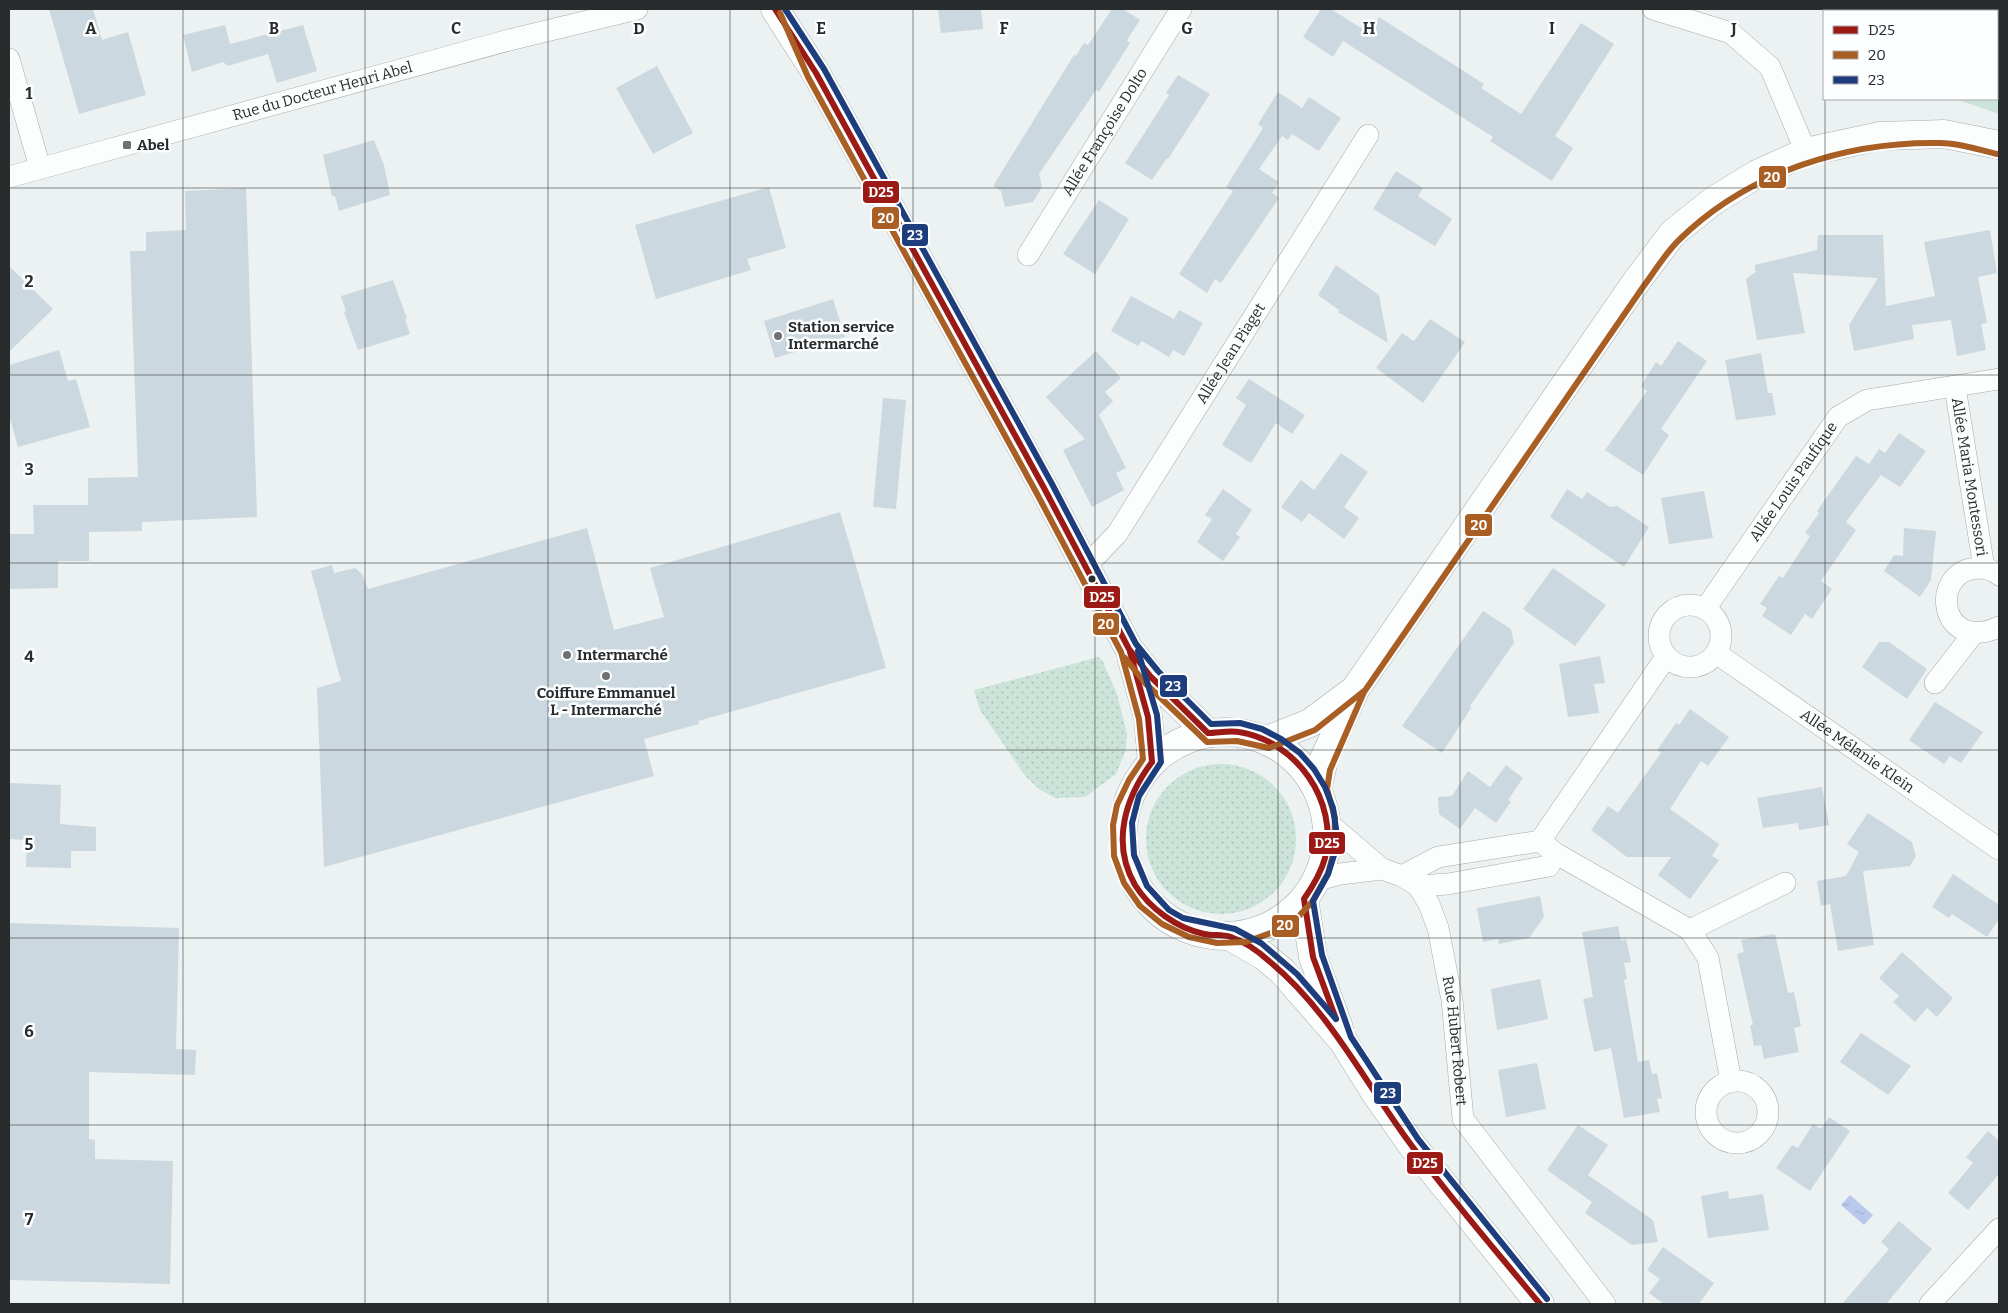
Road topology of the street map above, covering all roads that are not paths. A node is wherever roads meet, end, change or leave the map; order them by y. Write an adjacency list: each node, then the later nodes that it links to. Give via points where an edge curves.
1 (638, 9): 11 (street, Rue du Docteur Henri Abel, via 509,40)
2 (775, 9): 7 (main road)
3 (788, 9): 7 (main road)
4 (1181, 9): 13 (street, Allée Françoise Dolto)
5 (1653, 9): 10 (street, via 1731,33 1770,67)
6 (9, 59): 11 (street)
7 (816, 73): 16 (main road)
8 (1368, 135): 16 (street, Allée Jean Piaget, via 1117,534)
9 (1999, 145): 10 (main road, via 1944,134 1880,136)
10 (1806, 152): 25 (main road, via 1757,174 1713,201 1673,233)
11 (40, 168): 12 (street, Rue du Docteur Henri Abel)
12 (9, 177)
13 (1028, 256)
14 (1999, 379): 15 (street, Allée Louis Paufique)
15 (1955, 386): 17 (street, Allée Maria Montessori); 18 (street, Allée Louis Paufique, via 1867,400 1838,416)
16 (1086, 566): 21 (main road)
17 (1992, 572): 20 (street, Allée Maria Montessori, via 1972,568 1953,580 1948,590 1948,615 1955,624)
18 (1705, 609): 22 (street, via 1717,620 1721,635); 23 (street, via 1690,605 1674,609 1662,621 1658,637)
19 (1999, 627): 20 (street, via 1984,634)
20 (1973, 634): 24 (street)
21 (1129, 649): 26 (main road, via 1151,677); 28 (main road, via 1148,717)
22 (1716, 653): 23 (street, via 1707,663 1688,668); 32 (street, Allée Mélanie Klein)
23 (1666, 657): 31 (street)
24 (1935, 683)
25 (1356, 688): 27 (main road, via 1310,723); 29 (main road, via 1324,759)
26 (1208, 733): 27 (main road, via 1238,732); 28 (main road, via 1178,742)
27 (1267, 740): 29 (main road, via 1288,753)
28 (1152, 762): 37 (main road, via 1137,781 1122,827 1123,851 1130,874 1155,910 1179,926 1206,934)
29 (1318, 790): 30 (main road)
30 (1327, 822): 33 (street); 35 (main road, via 1326,851)
31 (1547, 847): 33 (street, via 1548,866 1448,884); 36 (street)
32 (1999, 849)
33 (1401, 877): 35 (street, via 1340,874); 42 (street, Rue Hubert Robert, via 1430,904 1440,937 1452,1000 1464,1119)
34 (1786, 883): 36 (street)
35 (1310, 889): 37 (main road, via 1283,918 1258,931); 38 (main road, via 1314,957)
36 (1690, 930): 39 (street, via 1708,958)
37 (1229, 936): 38 (main road, via 1264,956 1282,972)
38 (1344, 1041): 41 (main road, via 1411,1144)
39 (1731, 1081)
40 (1999, 1229): 43 (street)
41 (1540, 1304)
42 (1605, 1304)
43 (1930, 1304)

